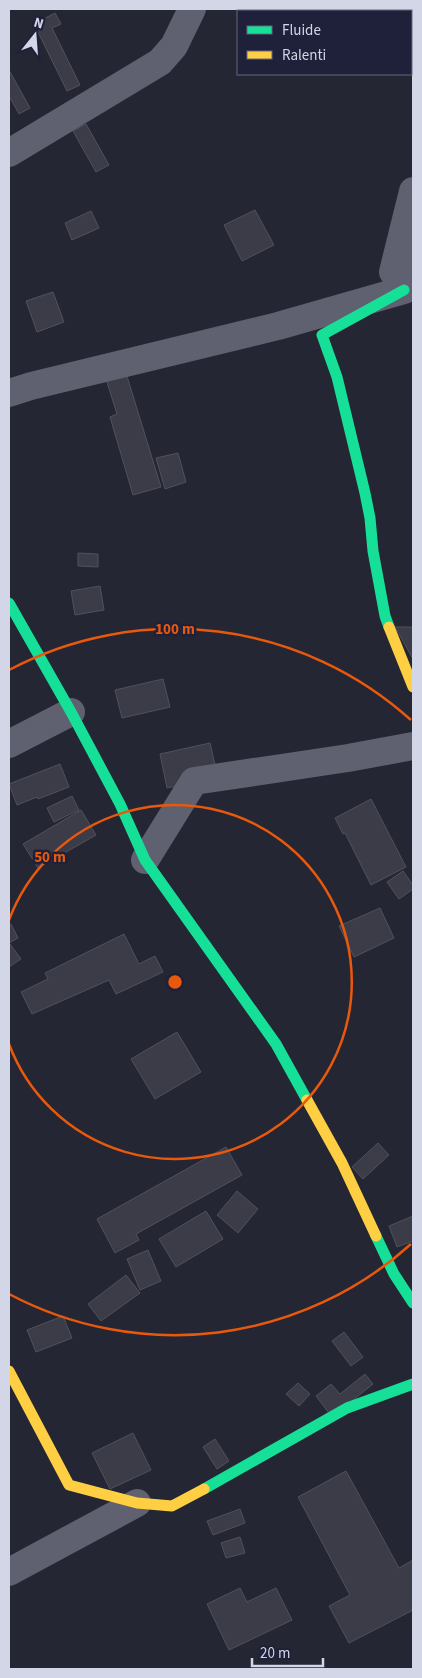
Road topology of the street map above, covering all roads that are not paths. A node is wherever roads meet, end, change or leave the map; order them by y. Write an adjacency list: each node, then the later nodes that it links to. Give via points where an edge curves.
1 (192, 9): 2 (street, via 174,46 160,62)
2 (9, 154)
3 (413, 191): 4 (street)
4 (403, 276): 5 (street, via 278,326); 7 (street, via 322,335 337,377 365,493 385,616)
5 (9, 393)
6 (9, 603): 8 (street)
7 (413, 687)
8 (71, 712): 9 (street); 11 (street, via 120,804)
9 (9, 744)
10 (413, 746): 11 (street, via 194,782)
11 (145, 860): 12 (street, via 276,1044 342,1163 394,1274)
12 (413, 1303)
13 (9, 1371): 15 (street, via 69,1484)
14 (413, 1384): 15 (street, via 347,1408 172,1506)
15 (137, 1503): 16 (street)
16 (9, 1572)

